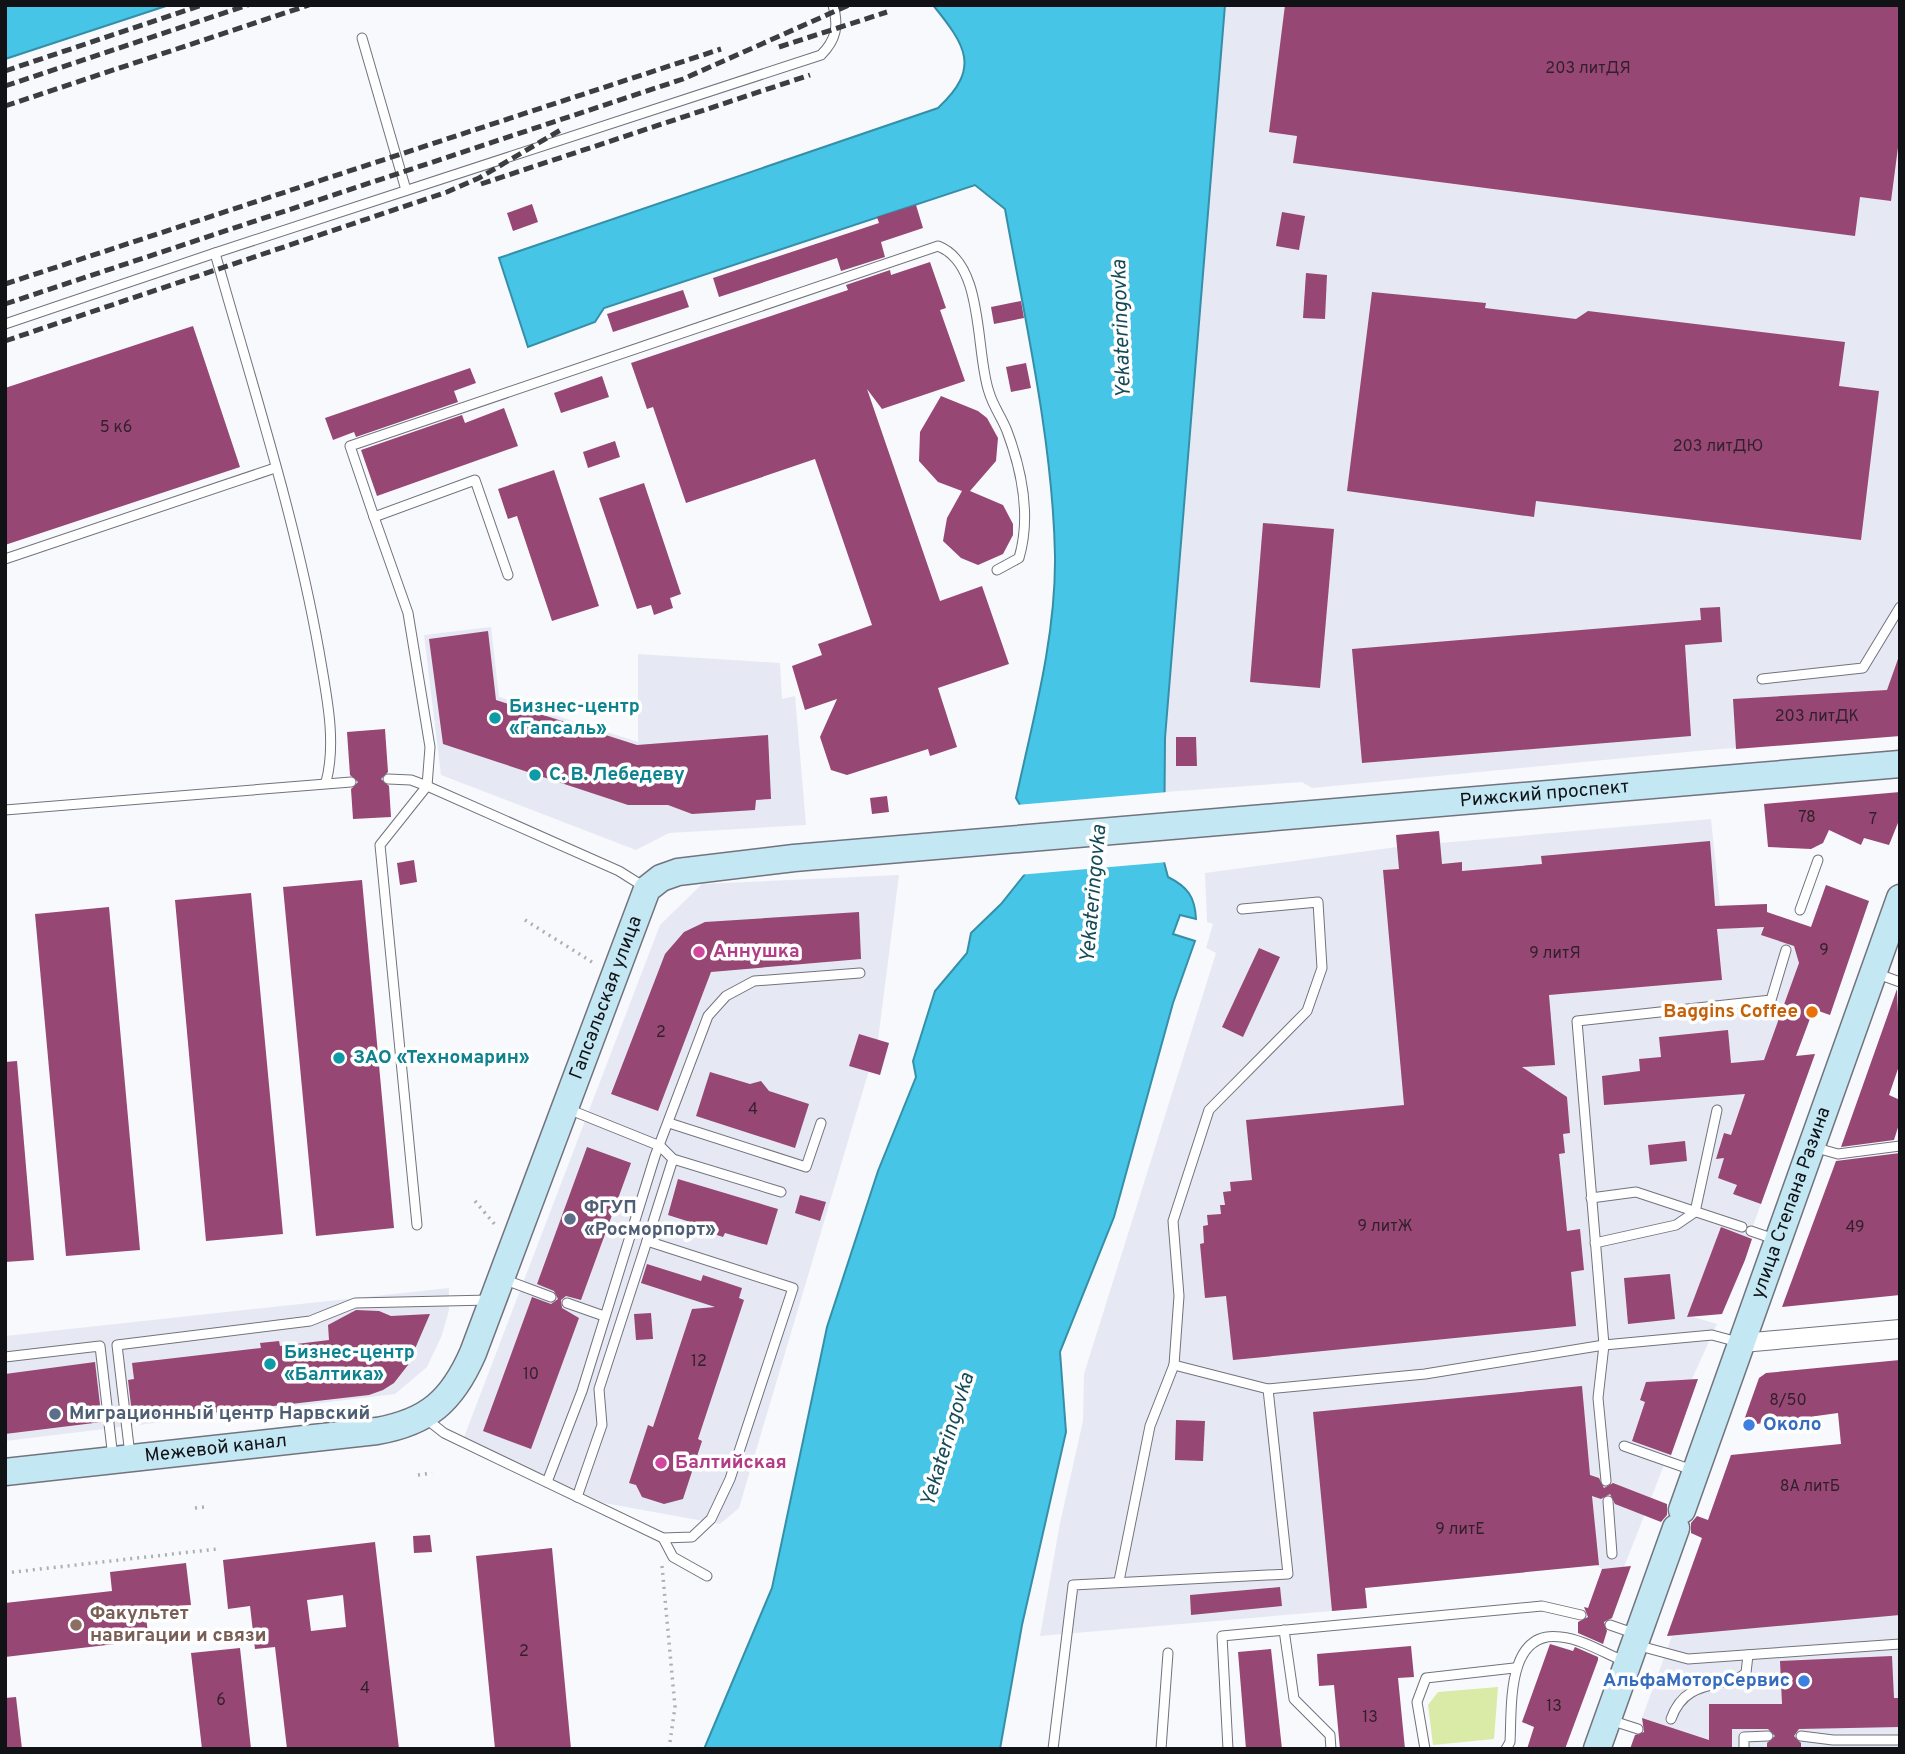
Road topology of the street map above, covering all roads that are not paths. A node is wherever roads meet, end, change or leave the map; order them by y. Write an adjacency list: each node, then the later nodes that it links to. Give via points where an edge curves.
1 (833, 5): 3 (lane, via 833,43 821,55)
2 (362, 38): 3 (lane)
3 (406, 190): 4 (lane)
4 (215, 253): 5 (lane); 6 (lane)
5 (5, 324)
6 (275, 468): 8 (lane); 15 (lane, via 310,600 325,684 332,760)
7 (374, 517): 9 (lane, via 350,446 938,246 951,251 967,282 988,391 1007,431 1024,500 1026,535 1019,558); 10 (lane, via 475,480); 17 (lane, via 408,613 430,747)
8 (5, 559)
9 (997, 570)
10 (508, 575)
11 (1900, 607): 12 (lane, via 1863,668)
12 (1762, 679)
13 (1900, 764): 20 (street, Рижский проспект, via 696,868 661,878)
14 (388, 779): 17 (lane)
15 (326, 782): 16 (lane); 18 (lane)
16 (351, 782)
17 (427, 786): 20 (lane, via 619,871); 39 (lane, via 380,845)
18 (5, 810)
19 (1818, 860): 23 (lane)
20 (648, 889): 28 (street, Гапсальская улица)
21 (1900, 898): 26 (street, улица Степана Разина)
22 (1242, 909): 51 (lane, via 1318,902 1322,968 1307,1011 1209,1110 1173,1221 1179,1296)
23 (1800, 910)
24 (1786, 950): 37 (lane, via 1771,1000 1577,1021)
25 (860, 973): 30 (lane, via 754,981 726,996 708,1016)
26 (1873, 973): 27 (lane); 33 (street, улица Степана Разина)
27 (1900, 982)
28 (563, 1108): 32 (lane); 43 (street, Гапсальская улица)
29 (1717, 1110): 38 (lane)
30 (670, 1123): 31 (lane, via 806,1167); 32 (lane)
31 (821, 1123)
32 (660, 1146): 35 (lane); 46 (lane)
33 (1811, 1146): 34 (lane, via 1838,1154); 41 (street, улица Степана Разина)
34 (1900, 1146)
35 (673, 1159): 36 (lane); 40 (lane)
36 (781, 1192)
37 (1591, 1198): 38 (lane, via 1636,1192); 42 (lane)
38 (1695, 1212): 41 (lane); 42 (lane, via 1676,1225)
39 (417, 1225)
40 (647, 1241): 60 (lane, via 599,1389 602,1425); 62 (lane, via 793,1287 730,1479 711,1519 692,1536)
41 (1778, 1241): 48 (street, улица Степана Разина)
42 (1595, 1243): 49 (lane)
43 (496, 1289): 44 (lane); 53 (street, Гапсальская улица, via 462,1378); 55 (lane, via 355,1303 310,1321 117,1345)
44 (551, 1297)
45 (567, 1303): 46 (lane)
46 (604, 1316): 59 (lane, via 582,1391)
47 (1900, 1329): 48 (street)
48 (1742, 1343): 49 (lane, via 1712,1335); 57 (street, улица Степана Разина)
49 (1604, 1345): 52 (lane, via 1425,1374); 58 (lane, via 1598,1398)
50 (5, 1357): 55 (lane, via 100,1346)
51 (1174, 1365): 52 (lane); 65 (lane, via 1150,1426)
52 (1268, 1389): 65 (lane, via 1288,1574)
53 (424, 1417): 55 (street, Межевой канал, via 377,1431); 59 (lane, via 444,1433)
54 (1624, 1446): 57 (lane)
55 (122, 1459): 56 (street, Межевой канал)
56 (5, 1472)
57 (1696, 1472): 70 (street, улица Степана Разина)
58 (1606, 1481)
59 (547, 1482): 60 (lane)
60 (578, 1497): 62 (lane)
61 (1608, 1502): 63 (lane)
62 (663, 1538): 64 (lane, via 673,1557)
63 (1612, 1554)
64 (708, 1576)
65 (1119, 1581): 80 (lane, via 1073,1585)
66 (1581, 1615): 68 (lane, via 1542,1606)
67 (1610, 1625): 70 (lane)
68 (1284, 1630): 82 (lane, via 1222,1636); 83 (lane, via 1294,1699 1330,1735)
69 (1900, 1644): 72 (lane)
70 (1633, 1647): 72 (lane, via 1688,1659); 73 (lane, via 1548,1636 1530,1644); 74 (street, улица Степана Разина)
71 (1168, 1653): 81 (lane)
72 (1748, 1655): 75 (lane, via 1746,1673 1689,1692)
73 (1514, 1668): 84 (lane, via 1426,1678 1417,1702); 85 (lane)
74 (1608, 1719): 76 (lane); 86 (street, улица Степана Разина)
75 (1671, 1719)
76 (1638, 1730)
77 (1768, 1736): 87 (lane, via 1744,1737)
78 (1801, 1736): 79 (lane)
79 (1900, 1740)
80 (1053, 1749)
81 (1161, 1749)
82 (1228, 1749)
83 (1331, 1749)
84 (1425, 1749)
85 (1506, 1749)
86 (1597, 1749)
87 (1744, 1749)

